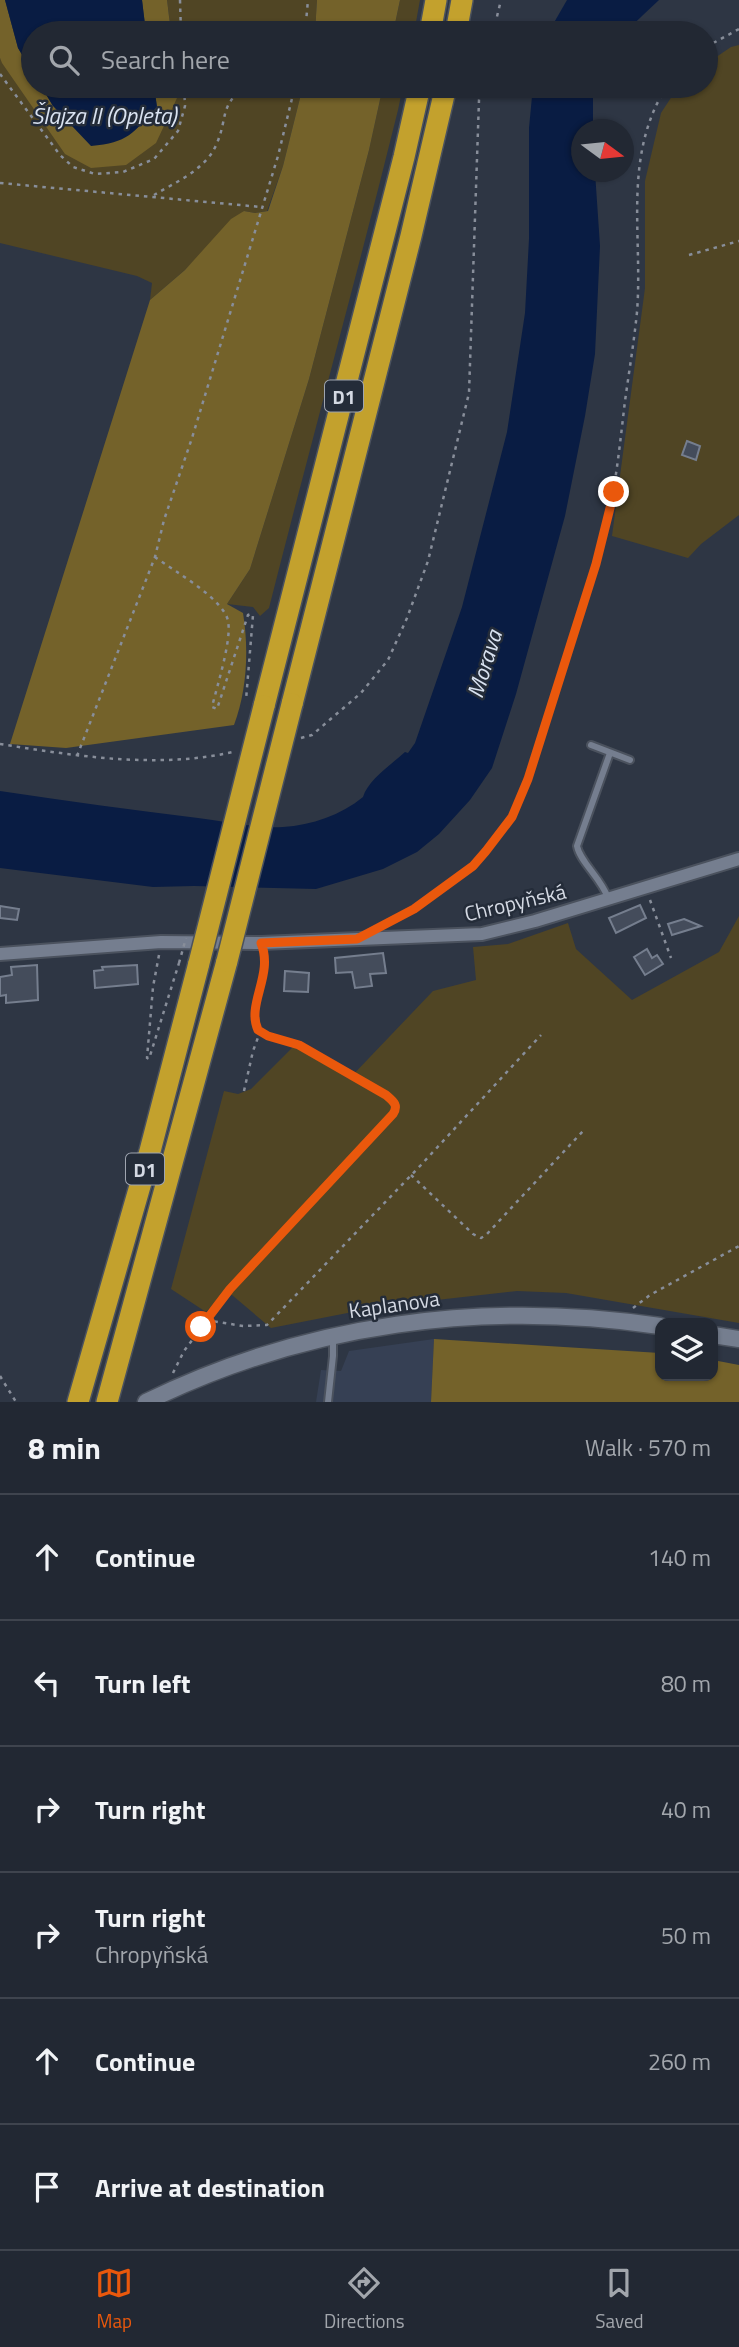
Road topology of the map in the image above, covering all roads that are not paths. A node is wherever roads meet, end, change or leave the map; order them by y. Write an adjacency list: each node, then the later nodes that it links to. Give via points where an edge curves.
1 (436, 0): 3 (highway)
2 (462, 0): 4 (highway)
3 (432, 21)
4 (458, 21)
5 (416, 98): 17 (highway, D1, bridge, via 189,963 150,1151)
6 (443, 98): 18 (highway, D1, bridge, via 227,961)
7 (591, 745): 8 (lane)
8 (610, 753): 9 (lane); 11 (lane, via 577,846)
9 (630, 760)
10 (739, 859): 11 (street, Chropyňská)
11 (608, 898): 12 (street, Chropyňská, via 482,934 161,942)
12 (0, 954)
13 (655, 1325): 14 (main road, Kaplanova, via 556,1315 485,1315)
14 (332, 1335): 19 (main road, Kaplanova, via 260,1356); 20 (lane)
15 (718, 1336): 16 (main road)
16 (739, 1339)
17 (78, 1402)
18 (107, 1402)
19 (146, 1402)
20 (328, 1402)

